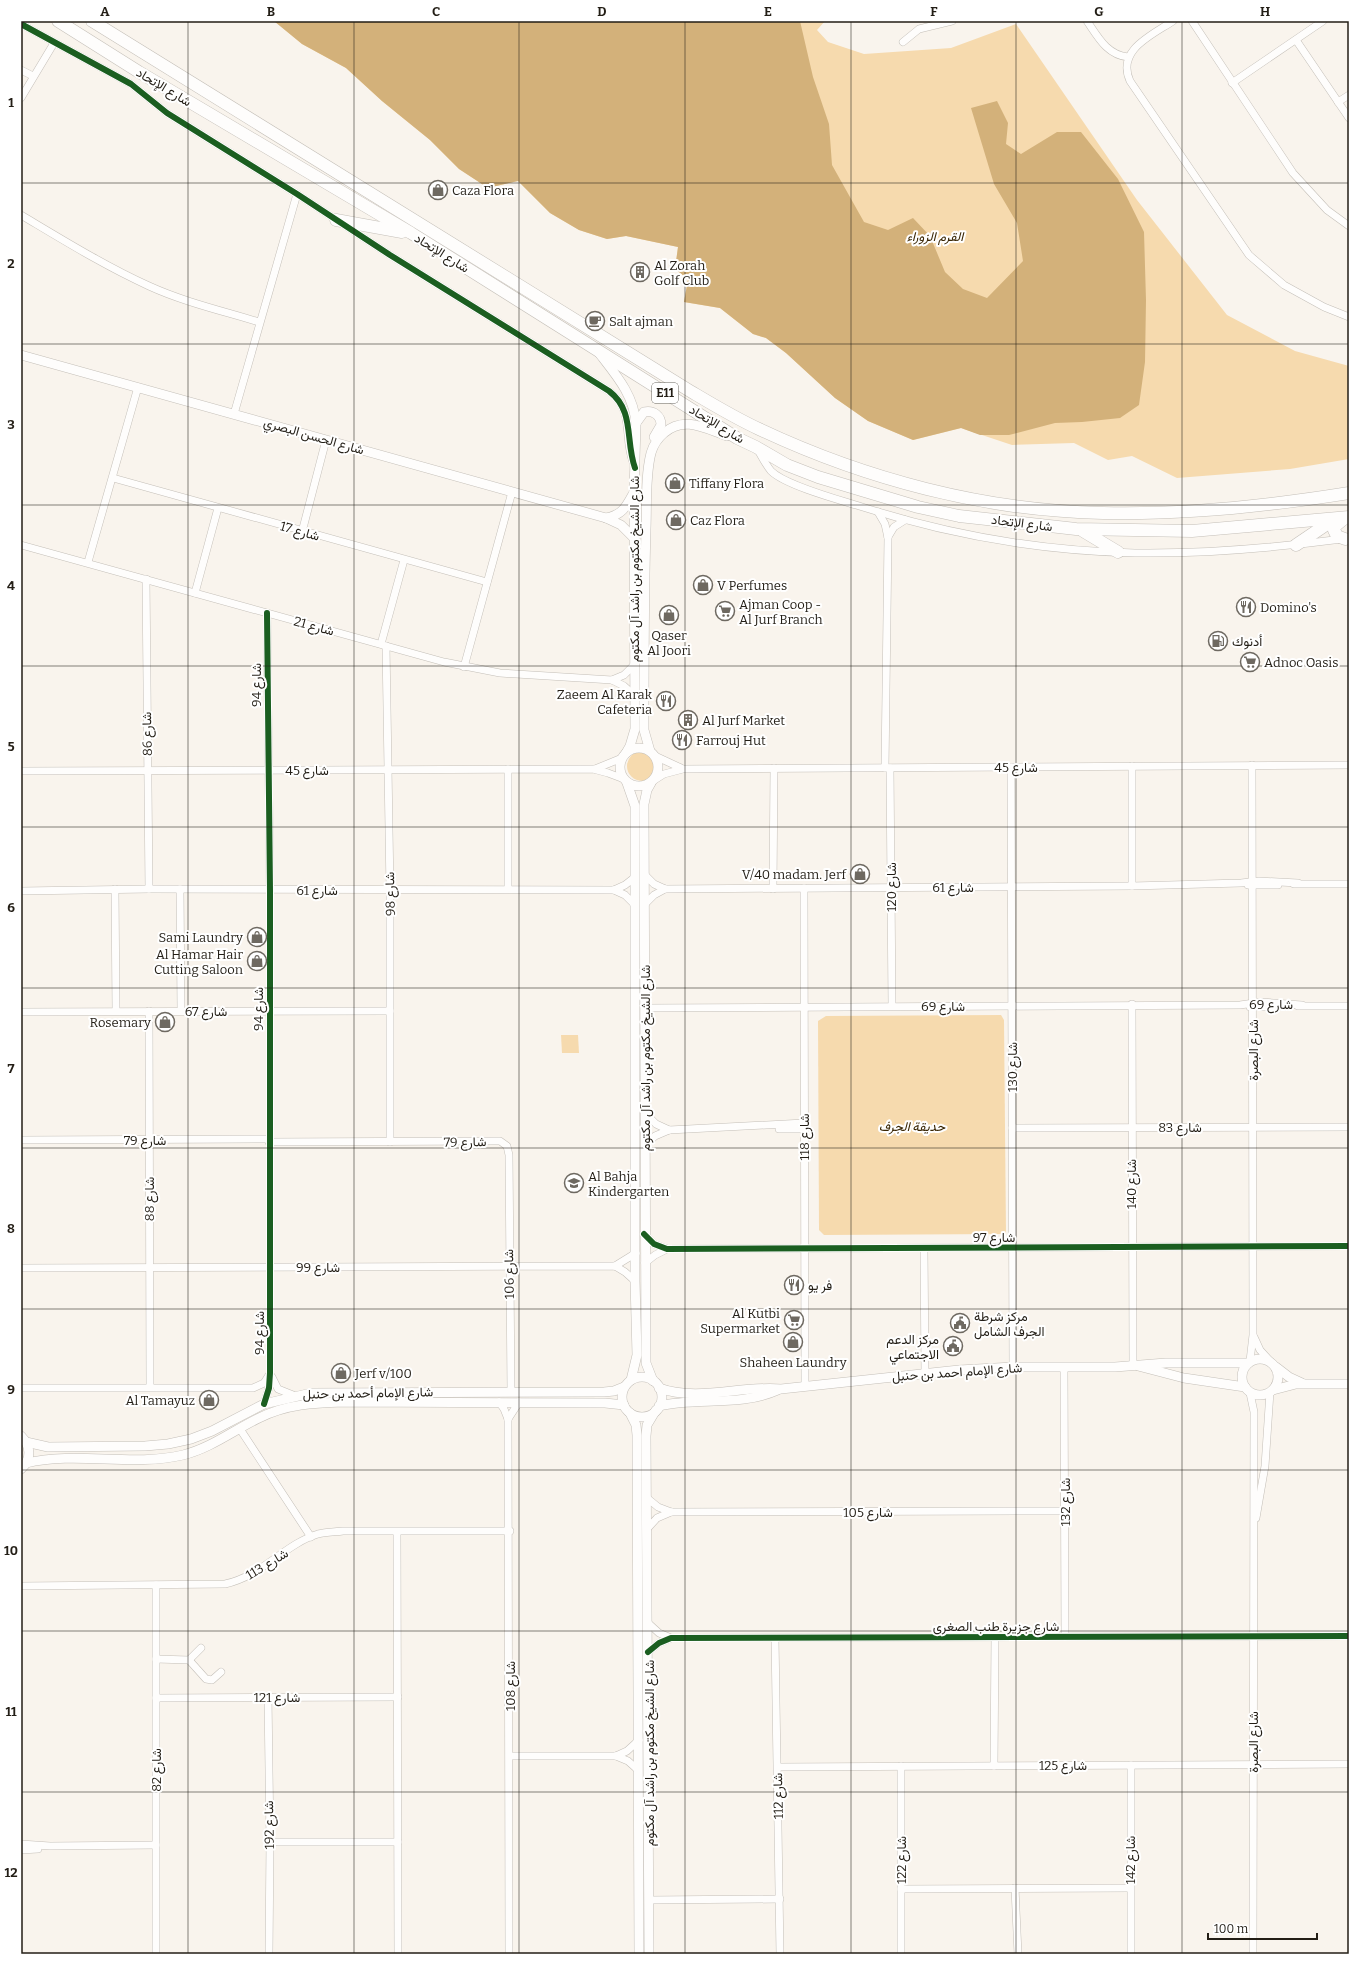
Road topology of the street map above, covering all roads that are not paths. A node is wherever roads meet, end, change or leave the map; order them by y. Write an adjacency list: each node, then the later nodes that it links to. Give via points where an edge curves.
1 (58, 21): 24 (highway, شارع الإتحاد / E11, via 139,72)
2 (92, 21): 40 (highway, شارع الإتحاد / E11, via 690,391 757,428 819,455 867,471 961,496 1078,512 1167,512 1291,502)
3 (952, 21): 10 (street, via 920,30)
4 (1087, 21): 12 (street, via 1109,51 1118,56)
5 (1173, 21): 12 (street, via 1138,45)
6 (1192, 21): 15 (street)
7 (1323, 21): 9 (street)
8 (21, 24): 11 (street)
9 (1296, 40): 15 (street); 18 (street)
10 (903, 42)
11 (54, 43): 14 (street); 20 (street, via 130,84 167,113)
12 (1128, 57): 25 (street, via 1126,68 1130,81 1249,255 1284,285 1324,307)
13 (21, 70): 14 (street)
14 (34, 76): 17 (street)
15 (1232, 83): 23 (street, via 1292,173 1327,210)
16 (1349, 95): 18 (street)
17 (21, 98)
18 (1338, 102): 19 (street)
19 (1349, 118)
20 (297, 194): 22 (street); 26 (street)
21 (21, 215): 26 (street, via 150,287)
22 (336, 220): 24 (highway); 36 (street, via 615,396 621,402 627,418 630,452)
23 (1349, 226)
24 (411, 233): 27 (highway, شارع الإتحاد / E11)
25 (1349, 317)
26 (260, 322): 30 (street)
27 (594, 348): 31 (street, شارع الشيخ مكتوم بن راشد آل مكتوم, via 620,379 630,396 636,414); 32 (highway, شارع الإتحاد / E11)
28 (21, 355): 29 (street, شارع الحسن البصري)
29 (138, 387): 30 (street, شارع الحسن البصري); 37 (street)
30 (234, 414): 33 (street, شارع الحسن البصري)
31 (636, 424): 35 (street, via 644,412 652,412 659,417 661,425); 36 (street, شارع الشيخ مكتوم بن راشد آل مكتوم)
32 (737, 438): 34 (highway, شارع الإتحاد / E11); 35 (street, شارع الشيخ مكتوم بن راشد آل مكتوم, via 702,426 686,424 666,431)
33 (326, 440): 38 (street, شارع الحسن البصري); 47 (street)
34 (756, 447): 42 (street, via 767,466 779,477); 46 (highway, شارع الإتحاد / E11, via 787,465 818,477 918,506 959,516)
35 (652, 449): 65 (street, شارع الشيخ مكتوم بن راشد آل مكتوم, via 646,526 644,730)
36 (635, 468): 39 (street, شارع الشيخ مكتوم بن راشد آل مكتوم)
37 (113, 478): 41 (street, شارع 17); 55 (street)
38 (512, 492): 43 (street, شارع الحسن البصري); 57 (street)
39 (634, 492): 43 (street, via 621,513); 48 (street, شارع الشيخ مكتوم بن راشد آل مكتوم)
40 (1349, 493)
41 (218, 508): 47 (street, شارع 17); 58 (street)
42 (878, 512): 45 (street); 49 (street, شارع 120, via 885,524)
43 (606, 518): 48 (street, شارع الحسن البصري, via 621,524)
44 (1343, 518): 46 (highway, شارع الإتحاد / E11, via 1192,531); 50 (highway, via 1334,530 1337,536); 52 (highway)
45 (905, 520): 49 (street, via 894,526); 53 (street, via 1010,541 1075,550)
46 (1076, 529): 53 (highway)
47 (302, 532): 54 (street, شارع 17)
48 (634, 538): 61 (street, شارع الشيخ مكتوم بن راشد آل مكتوم)
49 (888, 538): 72 (street, شارع 120)
50 (1347, 538): 52 (street)
51 (21, 545): 55 (street, شارع 21)
52 (1296, 545): 53 (street, via 1259,549)
53 (1118, 552)
54 (404, 560): 57 (street, شارع 17); 60 (street, شارع 98)
55 (88, 562): 56 (street, شارع 21)
56 (146, 578): 58 (street, شارع 21); 76 (street, شارع 86)
57 (487, 582): 62 (street)
58 (195, 593): 59 (street, شارع 21)
59 (267, 613): 60 (street, شارع 21); 77 (street, شارع 94)
60 (384, 645): 62 (street, شارع 21); 78 (street, شارع 98)
61 (634, 665): 63 (street, via 624,675); 64 (street, شارع الشيخ مكتوم بن راشد آل مكتوم)
62 (464, 667): 63 (street, شارع 21, via 518,675)
63 (612, 680): 64 (street, شارع 21)
64 (634, 695): 66 (street, شارع الشيخ مكتوم بن راشد آل مكتوم, via 634,733)
65 (652, 754): 66 (street, via 635,748); 75 (street, شارع 45); 81 (street, via 658,771)
66 (624, 756): 74 (street, شارع 45); 80 (street, via 620,769)
67 (1252, 765): 68 (street, شارع 45); 69 (street, شارع 45); 85 (street, شارع البصرة)
68 (1349, 765)
69 (1132, 766): 70 (street, شارع 45); 88 (street)
70 (1011, 767): 72 (street, شارع 45); 89 (street, شارع 130)
71 (774, 768): 72 (street, شارع 45); 75 (street, شارع 45); 91 (street)
72 (888, 768): 93 (street, شارع 120)
73 (508, 769): 74 (street, شارع 45); 78 (street, شارع 45); 96 (street)
74 (592, 769): 80 (street, شارع 45)
75 (683, 769): 81 (street, شارع 45, via 664,774)
76 (148, 770): 77 (street, شارع 45); 79 (street, شارع 45); 90 (street, شارع 86)
77 (268, 770): 78 (street, شارع 45); 98 (street, شارع 94)
78 (388, 770): 99 (street, شارع 98)
79 (21, 771)
80 (626, 781): 81 (street, via 637,786); 83 (street, شارع الشيخ مكتوم بن راشد آل مكتوم, via 635,806)
81 (652, 782): 82 (street, شارع الشيخ مكتوم بن راشد آل مكتوم, via 644,804)
82 (646, 876): 97 (street, via 654,884); 103 (street, شارع الشيخ مكتوم بن راشد آل مكتوم)
83 (634, 878): 100 (street); 102 (street, شارع الشيخ مكتوم بن راشد آل مكتوم)
84 (1349, 881): 86 (street, شارع 61)
85 (1253, 883): 86 (street, شارع 61); 88 (street, شارع 61); 106 (street, شارع البصرة)
86 (1340, 883): 87 (street, شارع 61)
87 (1349, 884)
88 (1132, 886): 89 (street, شارع 61)
89 (1011, 887): 93 (street, شارع 61); 105 (street, شارع 130)
90 (149, 888): 94 (street, شارع 61); 95 (street, شارع 61)
91 (773, 888): 92 (street, شارع 61); 97 (street, شارع 61)
92 (804, 888): 93 (street, شارع 61); 109 (street, شارع 118)
93 (891, 888): 108 (street, شارع 120)
94 (115, 889): 101 (street, شارع 61); 111 (street)
95 (180, 889): 98 (street, شارع 61); 113 (street)
96 (508, 889): 99 (street, شارع 61); 100 (street, شارع 61)
97 (665, 889): 103 (street, via 654,895)
98 (270, 890): 99 (street, شارع 61); 114 (street, شارع 94)
99 (390, 890): 115 (street, شارع 98)
100 (614, 890): 102 (street, via 625,895)
101 (21, 891)
102 (634, 904): 138 (street, شارع الشيخ مكتوم بن راشد آل مكتوم)
103 (646, 904): 110 (street, شارع الشيخ مكتوم بن راشد آل مكتوم)
104 (1132, 1004): 105 (street, شارع 69); 106 (street, شارع 69); 122 (street, شارع 140)
105 (1012, 1005): 108 (street, شارع 69); 121 (street, شارع 130)
106 (1253, 1005): 107 (street, شارع 69); 119 (street, شارع البصرة)
107 (1347, 1005)
108 (892, 1006): 109 (street, شارع 69)
109 (804, 1007): 110 (street, شارع 69); 118 (street, شارع 118)
110 (645, 1008): 117 (street, شارع الشيخ مكتوم بن راشد آل مكتوم)
111 (116, 1011): 112 (street, شارع 67); 116 (street, شارع 67)
112 (149, 1011): 113 (street, شارع 67); 125 (street, شارع 88)
113 (181, 1011): 114 (street, شارع 67)
114 (269, 1011): 115 (street, شارع 67); 126 (street, شارع 94)
115 (390, 1011): 127 (street, شارع 98)
116 (21, 1012)
117 (646, 1114): 123 (street, via 656,1124); 128 (street, شارع الشيخ مكتوم بن راشد آل مكتوم)
118 (804, 1126): 123 (street); 134 (street, شارع 118)
119 (1253, 1127): 120 (street, شارع 83); 122 (street, شارع 83); 133 (street, شارع البصرة)
120 (1349, 1127)
121 (1012, 1128): 122 (street, شارع 83); 136 (street, شارع 130)
122 (1132, 1128): 132 (street, شارع 140)
123 (669, 1130): 128 (street, via 655,1136)
124 (21, 1140): 125 (street, شارع 79)
125 (149, 1140): 126 (street, شارع 79); 143 (street, شارع 88)
126 (269, 1141): 127 (street, شارع 79); 144 (street, شارع 94)
127 (390, 1142): 129 (street, شارع 79, via 500,1141 507,1146)
128 (645, 1146): 130 (street, شارع الشيخ مكتوم بن راشد آل مكتوم)
129 (508, 1155): 141 (street, شارع 106)
130 (644, 1234): 137 (street, شارع 97, via 654,1244); 139 (street, شارع الشيخ مكتوم بن راشد آل مكتوم)
131 (1349, 1246): 133 (street, شارع 97)
132 (1131, 1247): 133 (street, شارع 97); 136 (street, شارع 97); 148 (street, شارع 140)
133 (1253, 1247): 146 (street, شارع البصرة)
134 (804, 1248): 135 (street, شارع 97); 137 (street, شارع 97); 158 (street, شارع 118)
135 (924, 1248): 136 (street, شارع 97); 153 (street)
136 (1012, 1248): 150 (street, شارع 130)
137 (667, 1249): 139 (street)
138 (636, 1253): 140 (street); 145 (street, شارع الشيخ مكتوم بن راشد آل مكتوم)
139 (645, 1263): 156 (street, شارع الشيخ مكتوم بن راشد آل مكتوم, via 646,1363)
140 (615, 1266): 141 (street, شارع 99); 145 (street)
141 (509, 1267): 144 (street, شارع 99); 165 (street, شارع 106)
142 (21, 1268): 143 (street, شارع 99)
143 (149, 1268): 144 (street, شارع 99); 159 (street, شارع 88)
144 (270, 1268): 152 (street, شارع 94)
145 (635, 1281): 154 (street, شارع الشيخ مكتوم بن راشد آل مكتوم, via 637,1355)
146 (1253, 1335): 147 (street, شارع البصرة); 149 (street, شارع البصرة, via 1260,1350)
147 (1249, 1362): 148 (street, شارع الإمام احمد بن حنبل); 149 (street, via 1263,1359); 163 (street, via 1242,1374)
148 (1133, 1365): 151 (street, شارع الإمام احمد بن حنبل); 163 (street, شارع الإمام احمد بن حنبل)
149 (1273, 1365): 155 (street, via 1289,1377); 164 (street, via 1278,1379)
150 (1013, 1367): 151 (street, شارع الإمام احمد بن حنبل); 153 (street, شارع الإمام احمد بن حنبل)
151 (1064, 1367): 177 (street, شارع 132)
152 (270, 1373): 161 (street, via 264,1383); 166 (street, شارع 94, via 278,1389); 167 (street, شارع 94)
153 (925, 1373): 158 (street, شارع الإمام احمد بن حنبل)
154 (628, 1383): 156 (street, via 640,1377); 165 (street, شارع الإمام أحمد بن حنبل, via 614,1391 604,1392); 171 (street, via 622,1396)
155 (1304, 1383): 157 (street); 164 (street)
156 (656, 1384): 162 (street, شارع الإمام احمد بن حنبل, via 674,1392 689,1393); 170 (street, via 661,1397)
157 (1349, 1384)
158 (805, 1386): 162 (street, شارع الإمام احمد بن حنبل)
159 (150, 1387): 160 (street); 161 (street)
160 (21, 1388)
161 (253, 1388): 167 (street)
162 (781, 1389): 170 (street, شارع الإمام احمد بن حنبل, via 747,1400 682,1402)
163 (1248, 1390): 164 (street, via 1258,1395); 180 (street, شارع البصرة, via 1254,1412)
164 (1271, 1391): 180 (street, شارع البصرة, via 1265,1466)
165 (511, 1392): 166 (street, شارع الإمام أحمد بن حنبل, via 328,1392)
166 (293, 1396): 167 (street, شارع الإمام أحمد بن حنبل)
167 (266, 1400): 174 (street, شارع الإمام أحمد بن حنبل, via 212,1431 168,1444 48,1447)
168 (499, 1402): 169 (street, شارع الإمام أحمد بن حنبل); 172 (street, شارع 108); 173 (street, شارع الإمام أحمد بن حنبل, via 302,1404 273,1412)
169 (519, 1402): 171 (street, شارع الإمام أحمد بن حنبل, via 605,1402); 172 (street)
170 (658, 1408): 171 (street, via 643,1416); 176 (street, شارع الشيخ مكتوم بن راشد آل مكتوم, via 646,1430)
171 (627, 1409): 201 (street, شارع الشيخ مكتوم بن راشد آل مكتوم, via 637,1430)
172 (508, 1419): 181 (street, شارع 108)
173 (240, 1429): 175 (street, شارع الإمام أحمد بن حنبل, via 195,1451 167,1458 46,1459); 183 (street)
174 (22, 1438): 175 (street, via 29,1456)
175 (24, 1466)
176 (647, 1498): 178 (street, شارع 105, via 658,1507); 179 (street, شارع الشيخ مكتوم بن راشد آل مكتوم)
177 (1065, 1511): 178 (street, شارع 105); 190 (street, شارع 132)
178 (671, 1512): 179 (street, شارع 105, via 657,1518)
179 (647, 1529): 186 (street, شارع الشيخ مكتوم بن راشد آل مكتوم)
180 (1254, 1530): 187 (street, شارع البصرة)
181 (510, 1531): 182 (street, شارع 113); 202 (street, شارع 108)
182 (397, 1532): 183 (street, شارع 113, via 337,1532); 199 (street)
183 (311, 1537): 184 (street, شارع 113, via 236,1582 215,1585)
184 (156, 1585): 185 (street, شارع 113); 195 (street, شارع 82)
185 (21, 1586)
186 (648, 1623): 191 (street, شارع جزيرة طنب الصغرى, via 658,1633); 194 (street, شارع الشيخ مكتوم بن راشد آل مكتوم)
187 (1253, 1636): 188 (street, شارع جزيرة طنب الصغرى); 190 (street, شارع جزيرة طنب الصغرى); 204 (street, شارع البصرة)
188 (1349, 1636)
189 (995, 1637): 190 (street, شارع جزيرة طنب الصغرى); 192 (street, شارع جزيرة طنب الصغرى); 208 (street)
190 (1065, 1637)
191 (671, 1638): 192 (street, شارع جزيرة طنب الصغرى); 194 (street, شارع جزيرة طنب الصغرى, via 658,1643)
192 (775, 1638): 209 (street, شارع 112)
193 (201, 1648): 196 (street)
194 (648, 1652): 221 (street, شارع الشيخ مكتوم بن راشد آل مكتوم)
195 (156, 1659): 196 (street); 200 (street, شارع 82)
196 (189, 1660): 197 (street, via 209,1680)
197 (221, 1672)
198 (268, 1697): 199 (street, شارع 121); 200 (street, شارع 121); 211 (street, شارع 192)
199 (398, 1697): 212 (street)
200 (156, 1698): 215 (street, شارع 82)
201 (639, 1740): 203 (street, via 627,1751); 210 (street, شارع الشيخ مكتوم بن راشد آل مكتوم)
202 (510, 1756): 203 (street); 225 (street, شارع 108)
203 (616, 1756): 210 (street, via 628,1761)
204 (1253, 1764): 205 (street, شارع 125); 206 (street, شارع 125); 232 (street, شارع البصرة)
205 (1349, 1764)
206 (1131, 1765): 208 (street, شارع 125); 218 (street, شارع 142)
207 (902, 1766): 208 (street, شارع 125); 209 (street, شارع 125); 219 (street, شارع 122)
208 (994, 1766)
209 (778, 1767): 220 (street, شارع 112)
210 (638, 1770): 226 (street, شارع الشيخ مكتوم بن راشد آل مكتوم)
211 (270, 1842): 212 (street); 223 (street, شارع 192)
212 (398, 1842): 224 (street)
213 (21, 1844): 214 (street)
214 (50, 1846): 215 (street); 216 (street)
215 (156, 1847): 222 (street, شارع 82)
216 (21, 1850)
217 (1018, 1888): 218 (street); 219 (street); 230 (street)
218 (1130, 1888): 231 (street, شارع 142)
219 (901, 1889): 229 (street, شارع 122)
220 (780, 1899): 221 (street); 228 (street, شارع 112)
221 (649, 1900): 227 (street, شارع الشيخ مكتوم بن راشد آل مكتوم)
222 (156, 1954)
223 (269, 1954)
224 (398, 1954)
225 (509, 1954)
226 (640, 1954)
227 (649, 1954)
228 (780, 1954)
229 (901, 1954)
230 (1018, 1954)
231 (1131, 1954)
232 (1253, 1954)

